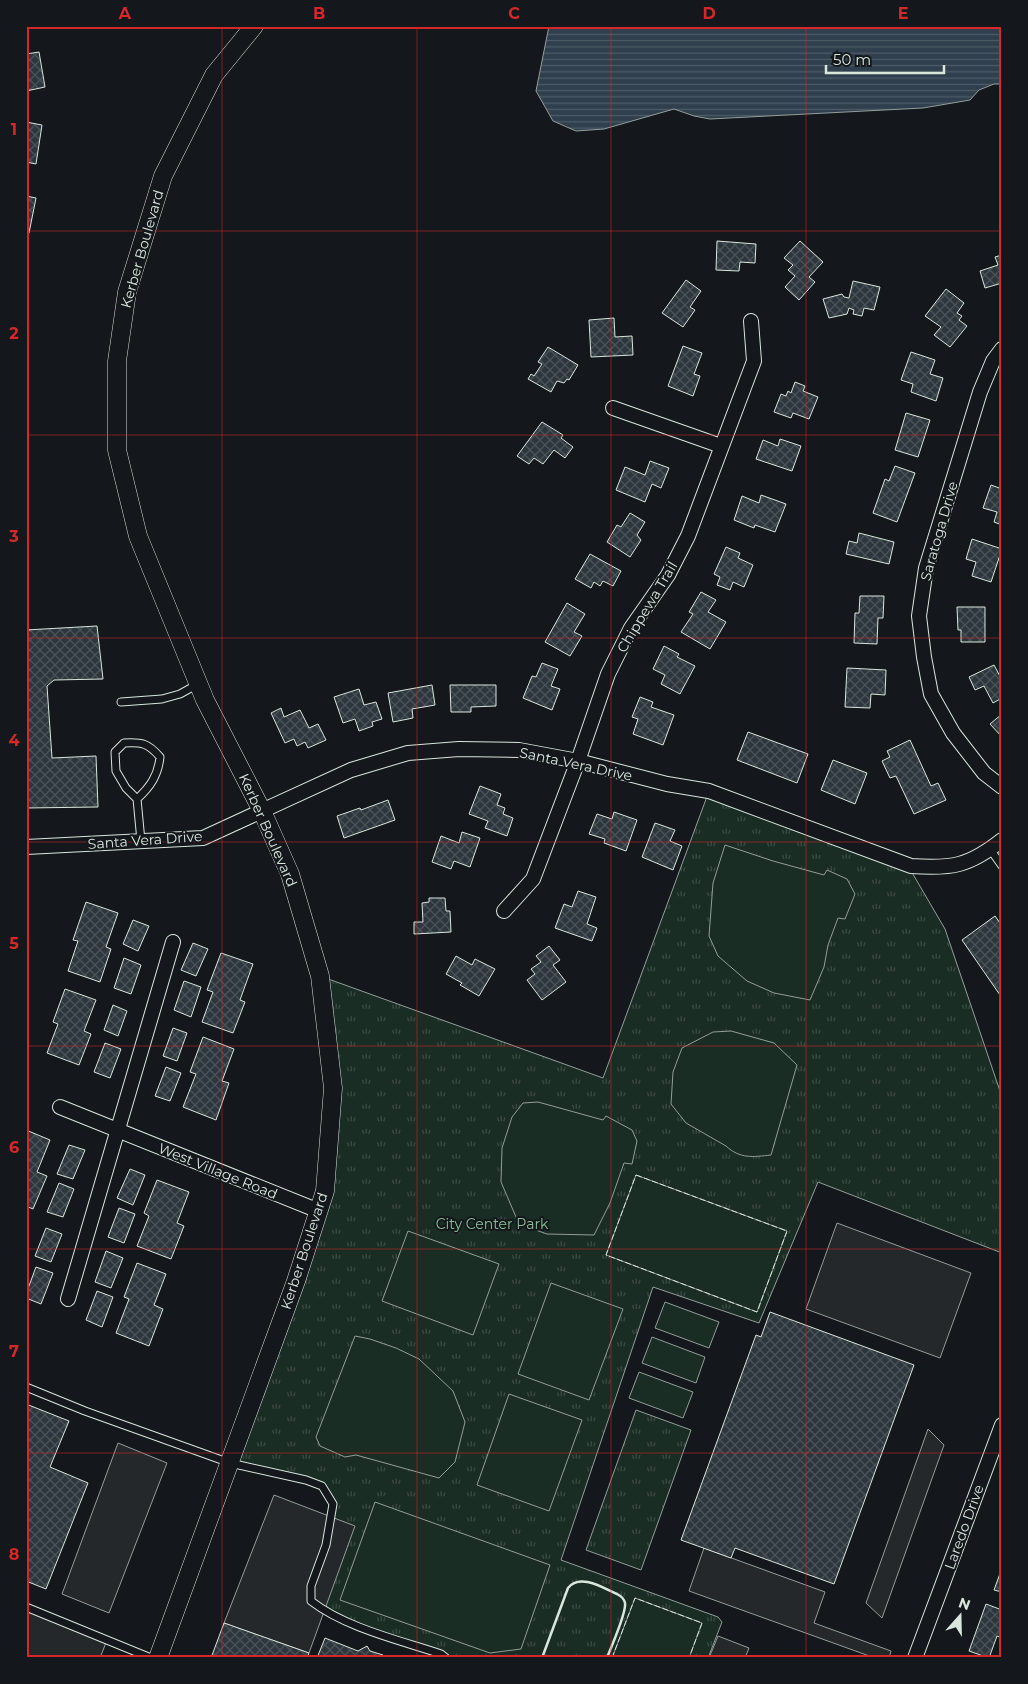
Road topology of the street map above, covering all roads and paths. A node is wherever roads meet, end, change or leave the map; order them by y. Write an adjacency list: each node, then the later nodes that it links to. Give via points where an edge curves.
1 (254, 26): 6 (street, Kerber Boulevard, via 214,75 163,176 127,292 116,361 117,450 138,536)
2 (751, 321): 5 (street, Chippewa Trail, via 754,361)
3 (1002, 349): 9 (street, Saratoga Drive, via 993,361 980,392 926,568 919,616 931,694 953,733 984,772)
4 (614, 408): 5 (street)
5 (721, 446): 8 (street, Chippewa Trail, via 688,536 668,575 631,628 608,674)
6 (198, 683): 7 (lane, via 180,694 162,699); 11 (street, Kerber Boulevard)
7 (121, 702)
8 (578, 761): 11 (street, Santa Vera Drive, via 519,750 459,749 408,753 351,770); 15 (street, Santa Vera Drive, via 667,784 709,791 911,866 939,868 965,863); 17 (street, Chippewa Trail, via 533,879)
9 (1002, 787)
10 (137, 800): 10 (lane, via 116,771 115,752 124,742 142,742 160,757 154,782); 13 (lane)
11 (262, 811): 13 (street, Santa Vera Drive, via 203,838); 21 (street, Kerber Boulevard, via 290,874 320,976 333,1088 325,1191)
12 (1002, 840): 15 (street, Santa Vera Drive)
13 (141, 841): 14 (street, Santa Vera Drive)
14 (26, 847)
15 (990, 849): 16 (lane)
16 (1002, 866)
17 (504, 911)
18 (173, 942): 20 (street)
19 (60, 1107): 20 (street, West Village Road)
20 (118, 1130): 21 (street, West Village Road); 22 (street)
21 (319, 1211): 25 (street, Kerber Boulevard)
22 (68, 1299)
23 (26, 1387): 25 (lane)
24 (1002, 1425): 30 (street, Laredo Drive)
25 (230, 1463): 28 (street, Kerber Boulevard); 29 (lane, via 322,1486 333,1504 326,1545 311,1586 311,1602 326,1613)
26 (26, 1607): 27 (lane)
27 (150, 1658)
28 (158, 1658)
29 (446, 1658)
30 (915, 1658)

